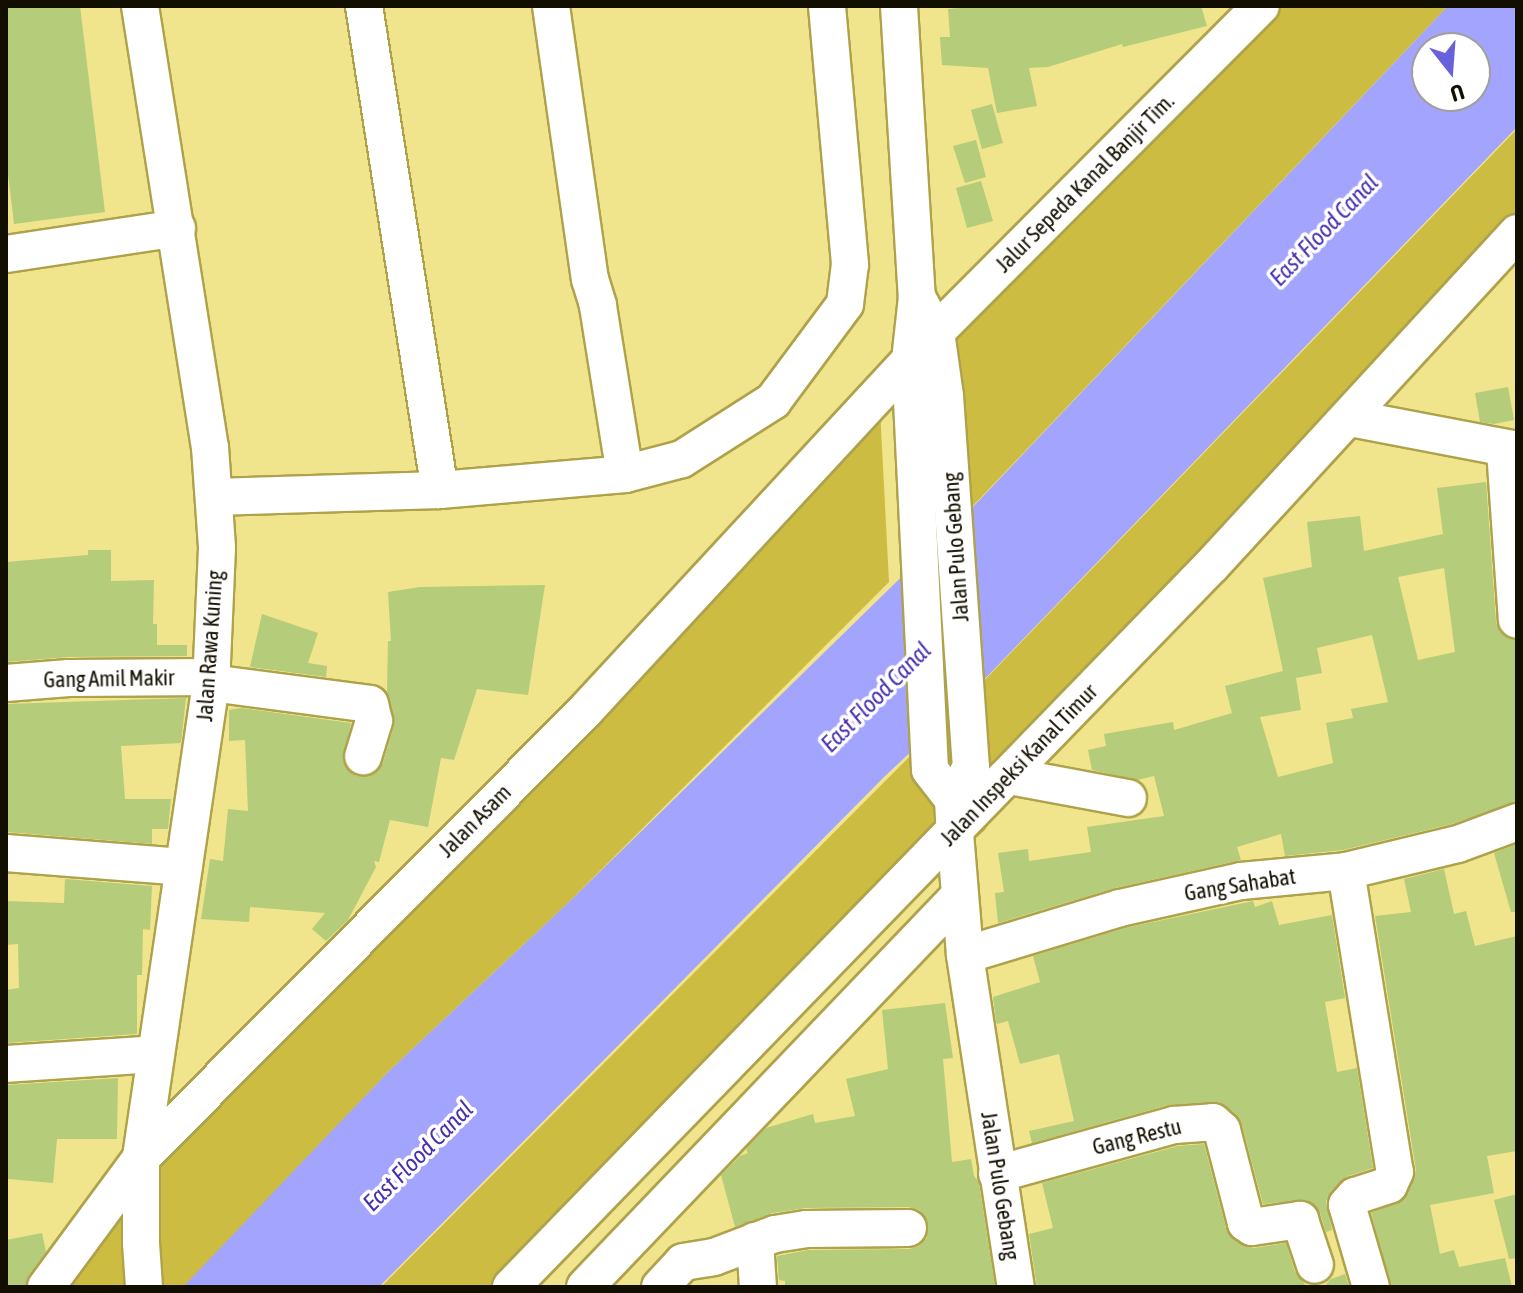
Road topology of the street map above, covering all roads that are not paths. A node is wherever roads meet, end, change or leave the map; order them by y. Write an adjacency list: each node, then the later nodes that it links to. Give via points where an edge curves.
1 (140, 6): 7 (street, Jalan Rawa Kuning)
2 (364, 6): 17 (street)
3 (551, 6): 16 (street, via 590,279)
4 (827, 6): 16 (street, via 850,264 845,304 773,401 682,459)
5 (899, 6): 10 (street, Jalan Pulo Gebang)
6 (1261, 6): 11 (street, Jalur Sepeda Kanal Banjir Tim.)
7 (177, 228): 9 (street); 18 (street, Jalan Rawa Kuning)
8 (1517, 233): 14 (street, Jalan Inspeksi Kanal Timur)
9 (6, 254)
10 (917, 297): 11 (street, Jalan Pulo Gebang); 12 (street, Jalan Pulo Gebang)
11 (936, 332): 12 (street, Jalur Sepeda Kanal Banjir Tim.); 13 (street, Jalan Pulo Gebang)
12 (910, 360): 13 (street, Jalan Pulo Gebang); 34 (street, Jalan Asam, via 584,712)
13 (930, 401): 25 (street, Jalan Pulo Gebang, via 971,767); 25 (street, Jalan Pulo Gebang, via 930,770)
14 (1350, 418): 15 (street); 23 (street, Jalan Inspeksi Kanal Timur)
15 (1511, 450): 19 (street)
16 (625, 474): 17 (street)
17 (440, 490): 18 (street)
18 (214, 497): 20 (street, Jalan Rawa Kuning)
19 (1517, 620)
20 (211, 680): 21 (street, Gang Amil Makir, via 69,678); 22 (street, Gang Amil Makir, via 370,704 374,721); 28 (street, Jalan Rawa Kuning)
21 (6, 683)
22 (363, 756)
23 (1010, 776): 24 (street); 25 (street, Jalan Inspeksi Kanal Timur)
24 (1128, 798)
25 (954, 816): 30 (street, Jalan Pulo Gebang); 43 (street, Jalan Inspeksi Kanal Timur)
26 (1517, 822): 29 (street, Gang Sahabat, via 1458,844)
27 (6, 853): 28 (street)
28 (183, 867): 32 (street, Jalan Rawa Kuning)
29 (1346, 871): 31 (street, Gang Sahabat, via 1241,881 1170,896); 47 (street, via 1395,1172 1390,1184 1355,1196 1347,1205)
30 (960, 895): 31 (street, Jalan Pulo Gebang); 36 (street)
31 (965, 955): 35 (street, Jalan Pulo Gebang)
32 (156, 1054): 33 (street); 34 (street, Jalan Rawa Kuning)
33 (6, 1064)
34 (141, 1158): 41 (street, Jalan Asam); 42 (street, Jalan Rawa Kuning)
35 (997, 1174): 39 (street, Gang Restu, via 1174,1125 1213,1122 1222,1130 1246,1223 1252,1227 1300,1220); 46 (street, Jalan Pulo Gebang)
36 (649, 1220): 40 (street); 44 (street)
37 (908, 1228): 38 (street, via 806,1229)
38 (755, 1241): 40 (street); 45 (street)
39 (1315, 1265)
40 (685, 1269)
41 (46, 1287)
42 (144, 1287)
43 (511, 1287)
44 (585, 1287)
45 (758, 1287)
46 (1016, 1287)
47 (1371, 1287)

